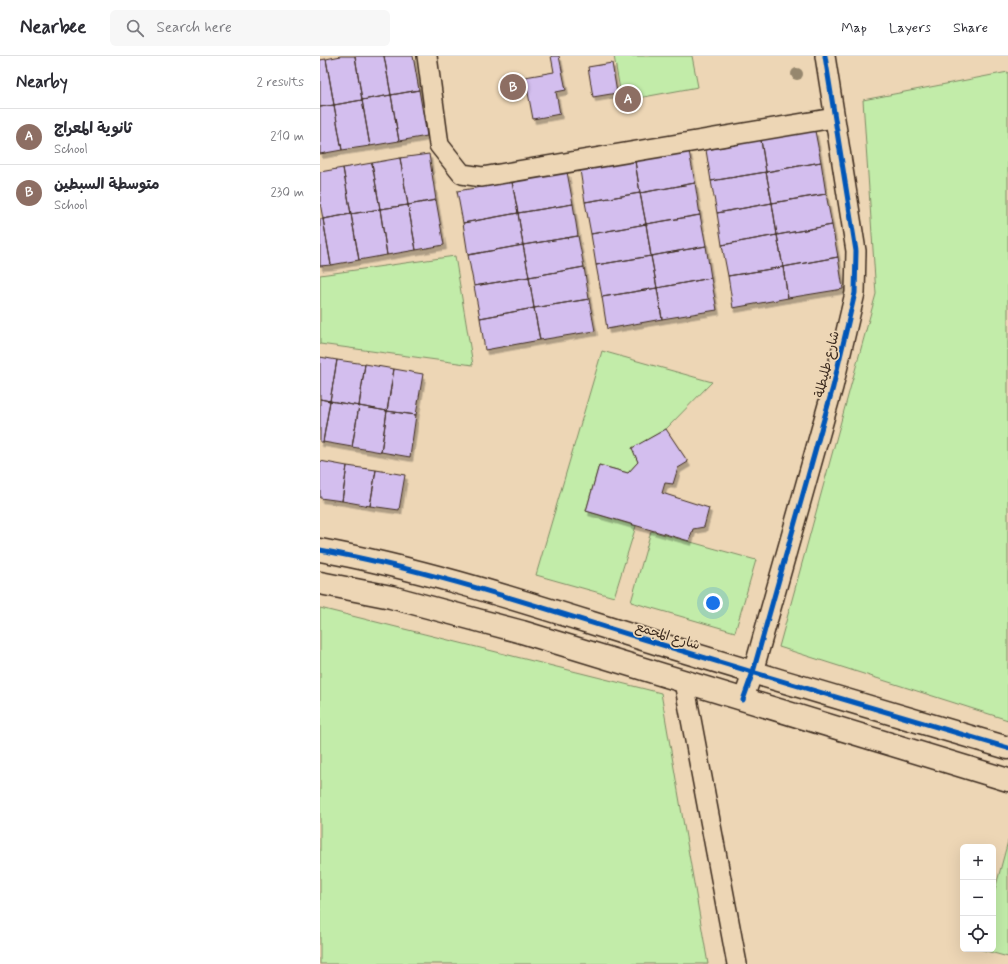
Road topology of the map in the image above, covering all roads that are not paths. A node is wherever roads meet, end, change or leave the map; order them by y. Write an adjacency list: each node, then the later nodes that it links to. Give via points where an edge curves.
1 (427, 56): 3 (street, via 439,145 462,174 482,177)
2 (825, 56): 3 (street, شارع طليطلة)
3 (834, 118): 6 (street, شارع طليطلة, via 856,251 855,294 833,387)
4 (320, 550): 6 (street, شارع المجمع, via 446,579)
5 (320, 583): 7 (street, via 456,614)
6 (753, 672): 8 (street, شارع طليطلة); 9 (street, شارع المجمع)
7 (684, 682): 8 (street); 11 (street)
8 (743, 700): 10 (street)
9 (1008, 748)
10 (1008, 780)
11 (737, 964)

